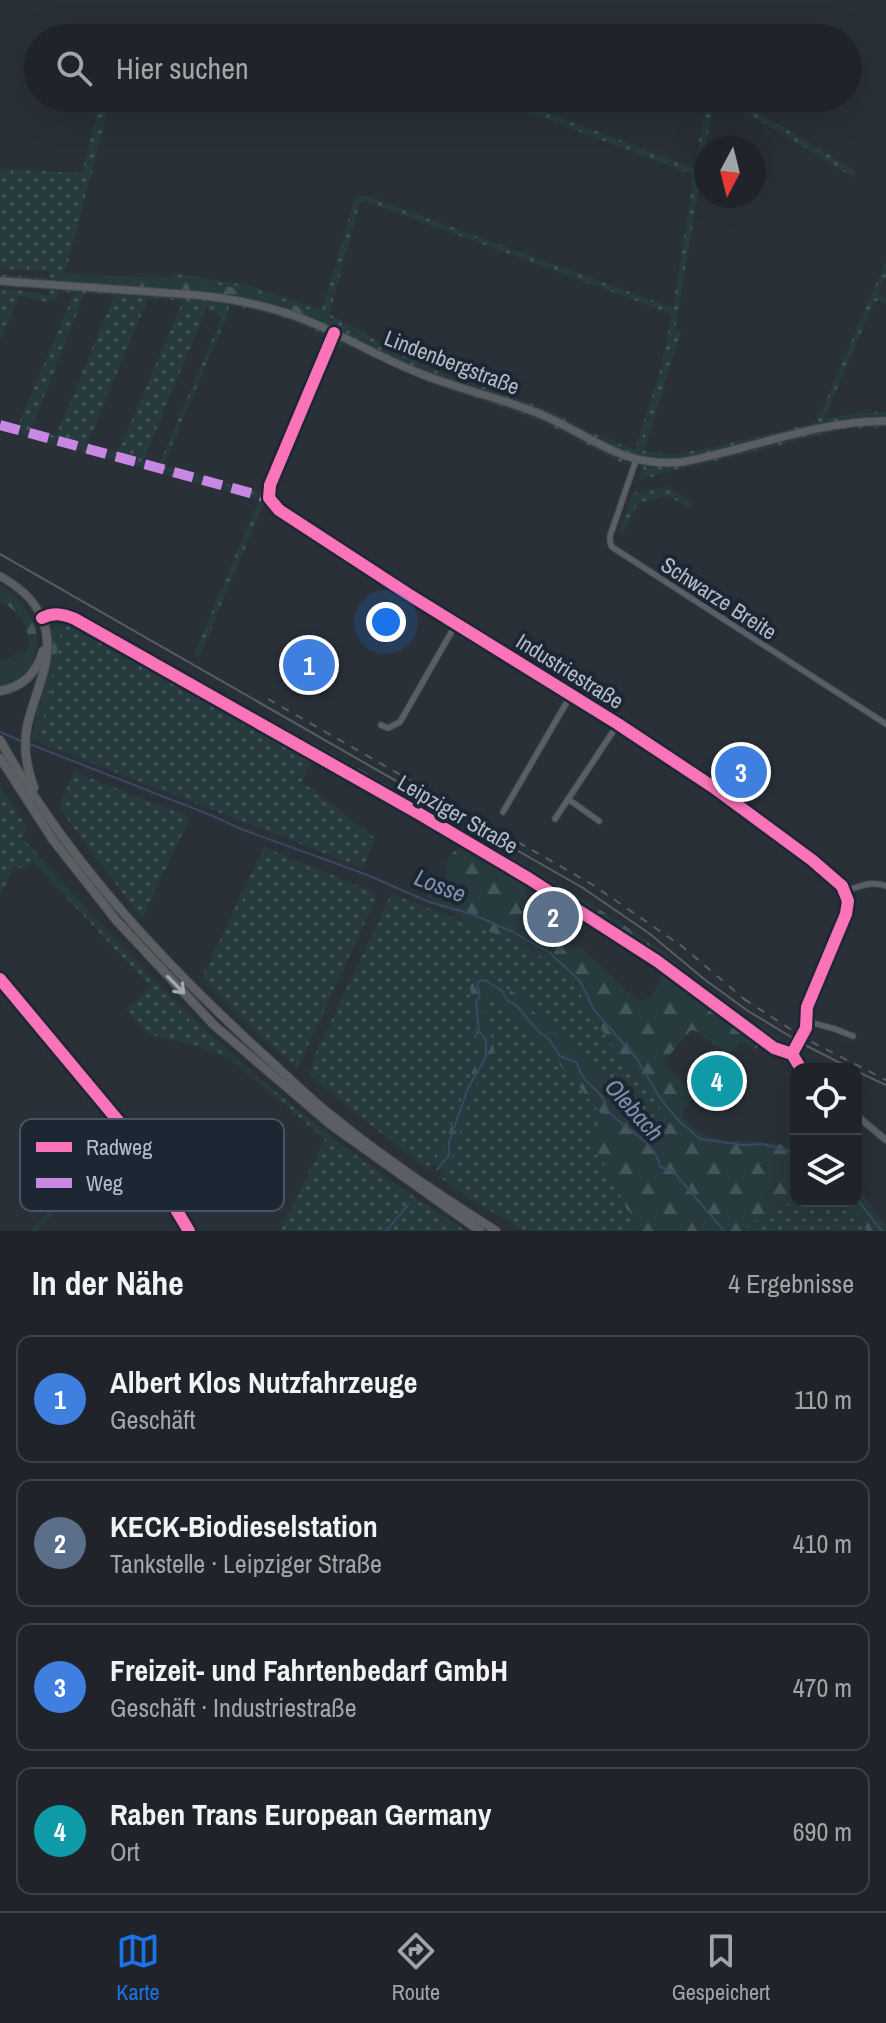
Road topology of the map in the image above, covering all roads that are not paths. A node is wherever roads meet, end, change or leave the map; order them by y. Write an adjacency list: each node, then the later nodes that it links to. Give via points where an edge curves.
1 (0, 281): 2 (main road, Lindenbergstraße, via 222,298 281,311)
2 (334, 333): 4 (main road, Lindenbergstraße, via 417,373 540,414); 7 (street, Industriestraße, via 269,498 279,510)
3 (886, 421): 4 (main road, Lindenbergstraße, via 835,426 682,462)
4 (636, 460): 11 (street, Schwarze Breite, via 610,536 612,547)
5 (0, 576): 6 (main road, via 26,593)
6 (42, 618): 8 (highway, via 44,646 37,667 19,685); 16 (highway, via 47,653 27,729 26,754); 24 (street, Leipziger Straße, via 62,614 75,619 418,813 657,961 774,1048)
7 (456, 624): 9 (street, Industriestraße); 12 (street, via 400,722 388,728)
8 (0, 691)
9 (571, 695): 10 (street, Industriestraße); 17 (street, Industriestraße)
10 (618, 724): 15 (street, Industriestraße); 21 (street, Industriestraße, via 812,860)
11 (886, 724)
12 (381, 725)
13 (2, 743): 16 (highway)
14 (0, 758): 28 (highway, one-way to 28, via 53,840 116,920 214,1025 331,1125)
15 (568, 799): 18 (street, Industriestraße); 19 (street)
16 (40, 804): 29 (highway, via 121,910 214,1009 331,1115)
17 (503, 812)
18 (555, 819)
19 (599, 821)
20 (886, 886): 21 (street)
21 (845, 891): 22 (street, via 846,914)
22 (806, 1021): 23 (street); 24 (street)
23 (853, 1036)
24 (792, 1054): 25 (street)
25 (797, 1063)
26 (862, 1120): 27 (street)
27 (886, 1140)
28 (480, 1231)
29 (496, 1231)

